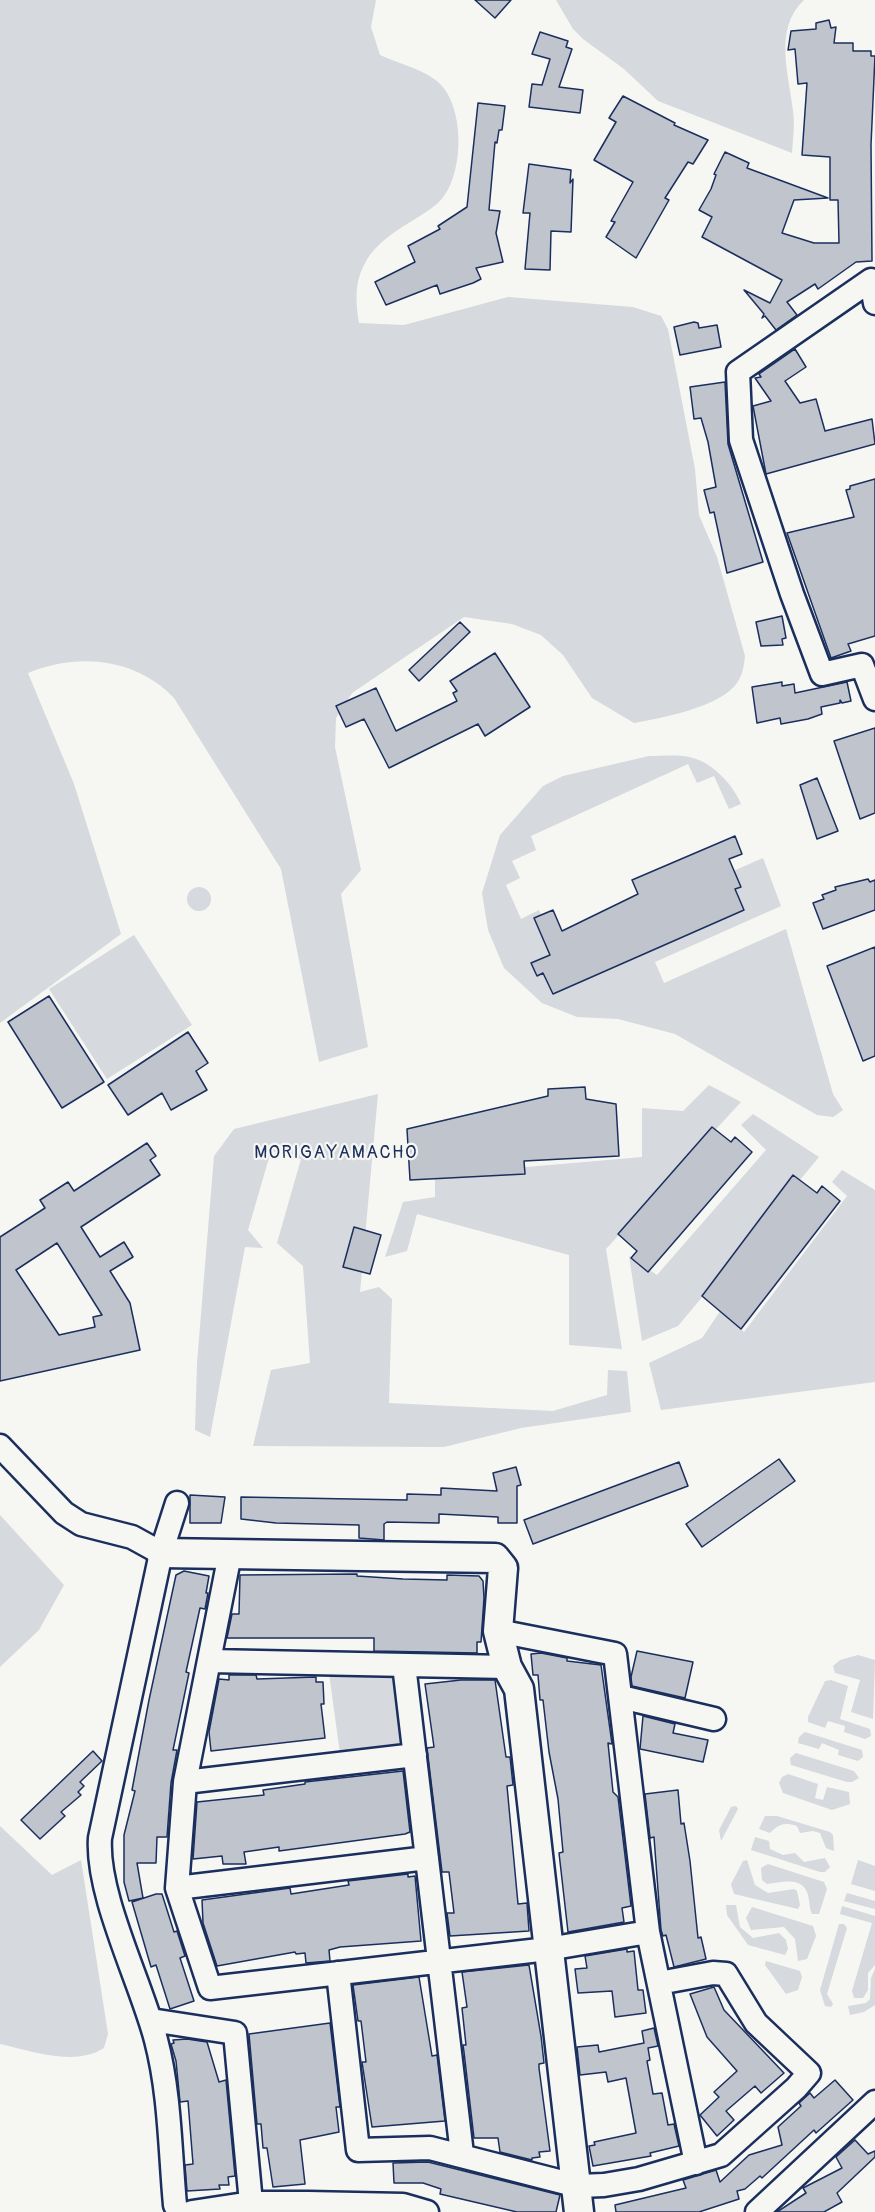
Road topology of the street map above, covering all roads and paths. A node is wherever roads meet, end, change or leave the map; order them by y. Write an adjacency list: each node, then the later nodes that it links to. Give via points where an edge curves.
1 (875, 303): 2 (street, via 871,280 738,372 741,440 822,674 862,665)
2 (875, 699)
3 (0, 1446): 5 (street, via 64,1513 81,1524 132,1537)
4 (177, 1503): 5 (street)
5 (161, 1553): 6 (street); 22 (street, via 99,1856 108,1896)
6 (230, 1554): 7 (street, via 495,1558 503,1568); 8 (street)
7 (498, 1631): 10 (street); 11 (street, via 615,1654)
8 (210, 1661): 9 (street); 14 (street)
9 (404, 1665): 10 (street); 13 (street)
10 (507, 1666): 18 (street, via 519,1689)
11 (621, 1697): 12 (street); 17 (street)
12 (714, 1719)
13 (415, 1755): 14 (street); 15 (street)
14 (185, 1782): 16 (street)
15 (427, 1858): 16 (street); 19 (street)
16 (177, 1888): 20 (street, via 210,1988)
17 (648, 1932): 18 (street); 21 (street)
18 (548, 1949): 19 (street); 26 (street)
19 (439, 1961): 20 (street); 24 (street)
20 (338, 1973): 24 (street, via 358,2150 430,2148)
21 (659, 1983): 25 (street); 25 (street, via 726,1974 756,2023 809,2073 721,2155)
22 (151, 2020): 27 (street, via 235,2033); 29 (street, via 164,2080 175,2205)
23 (875, 2102): 28 (street)
24 (462, 2154): 26 (street)
25 (696, 2163): 26 (street)
26 (579, 2199)
27 (251, 2203): 30 (street); 31 (street, via 403,2205)
28 (767, 2209)
29 (179, 2212)
30 (192, 2212)
31 (427, 2212)

